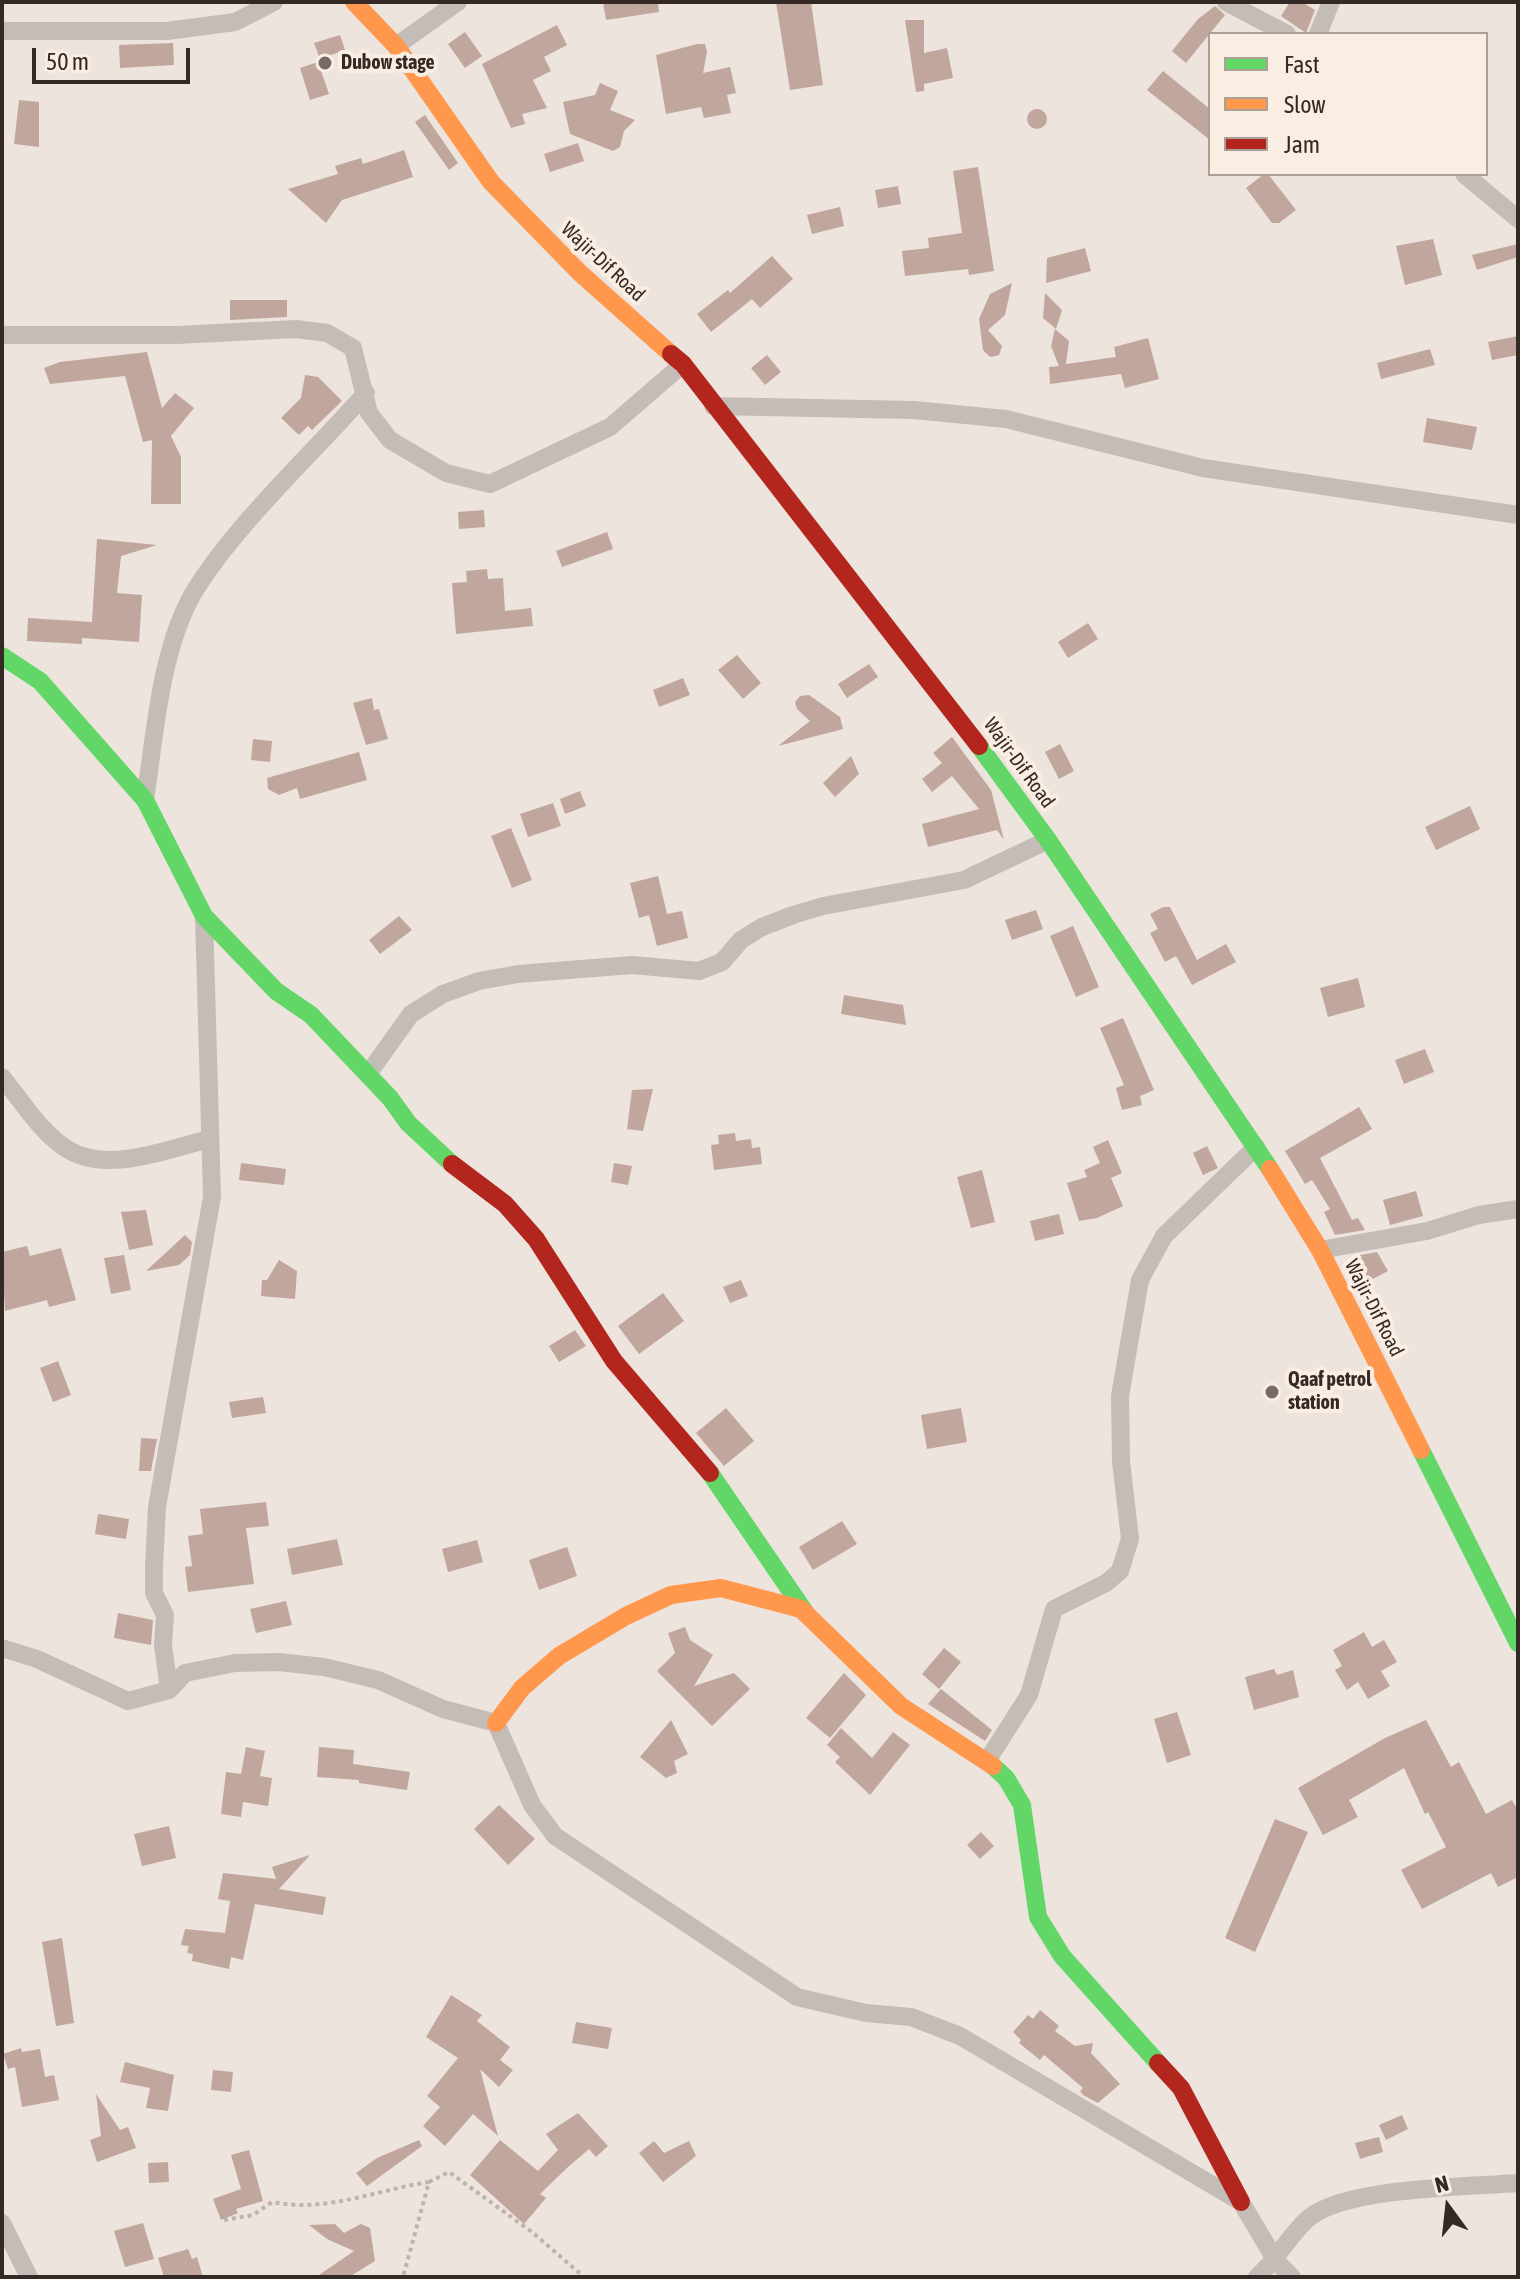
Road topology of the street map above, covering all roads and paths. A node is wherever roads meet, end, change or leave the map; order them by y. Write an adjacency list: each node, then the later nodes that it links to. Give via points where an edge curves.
1 (274, 2): 6 (street, via 235,22 167,31)
2 (354, 2): 9 (street, Wajir-Dif Road)
3 (458, 2): 9 (street)
4 (1226, 2): 7 (street)
5 (1331, 2): 8 (street)
6 (2, 31)
7 (1283, 32)
8 (1319, 32)
9 (396, 46): 13 (street, Wajir-Dif Road, via 491,182 580,273)
10 (1466, 176): 11 (street)
11 (1518, 219)
12 (2, 335): 14 (street, via 296,329 327,333 353,348)
13 (683, 364): 14 (street, via 610,427 490,484 446,473 390,440 369,413); 15 (street, Wajir-Dif Road)
14 (366, 393): 18 (street, via 230,544 193,594 168,662)
15 (713, 406): 16 (street, via 914,410 1006,419 1203,468); 19 (street, Wajir-Dif Road, via 928,677)
16 (1518, 515)
17 (2, 656): 18 (street, via 40,681)
18 (145, 800): 20 (street)
19 (1048, 840): 21 (street, via 964,880 793,915 762,927 741,940 722,962 699,971 632,965 479,981 443,994 411,1014); 24 (street, Wajir-Dif Road)
20 (204, 916): 21 (street, via 276,991 311,1015); 23 (street)
21 (368, 1074): 27 (street, via 408,1123 505,1204 536,1239 614,1361 722,1488)
22 (2, 1077): 23 (street, via 44,1129 84,1158 118,1160)
23 (210, 1139): 30 (street, via 212,1197 157,1507 154,1593 165,1615)
24 (1256, 1147): 26 (street, Wajir-Dif Road); 32 (street, via 1164,1236 1140,1280 1120,1396 1127,1550 1120,1571 1106,1583 1054,1609 1029,1695)
25 (1518, 1209): 26 (street)
26 (1320, 1250): 28 (street, Wajir-Dif Road)
27 (805, 1612): 31 (street, via 721,1588 671,1595 559,1656 522,1688); 32 (street, via 901,1706)
28 (1518, 1643)
29 (2, 1648): 30 (street, via 128,1701)
30 (169, 1690): 31 (street, via 185,1673 235,1663 309,1665 378,1680 443,1709)
31 (496, 1723): 35 (street, via 532,1805 555,1836 797,1997 911,2017 960,2036)
32 (987, 1761): 35 (street, via 1006,1778 1022,1805 1038,1917 1062,1956 1181,2088)
33 (429, 2182): 36 (path, via 338,2205 272,2202 253,2215); 40 (path); 41 (path, via 449,2172)
34 (1518, 2183): 38 (street, via 1385,2193 1341,2204 1310,2216)
35 (1241, 2202): 38 (street)
36 (224, 2220)
37 (2, 2223): 39 (street)
38 (1276, 2261): 42 (street); 43 (street)
39 (29, 2277)
40 (403, 2277)
41 (584, 2277)
42 (1257, 2277)
43 (1292, 2277)

